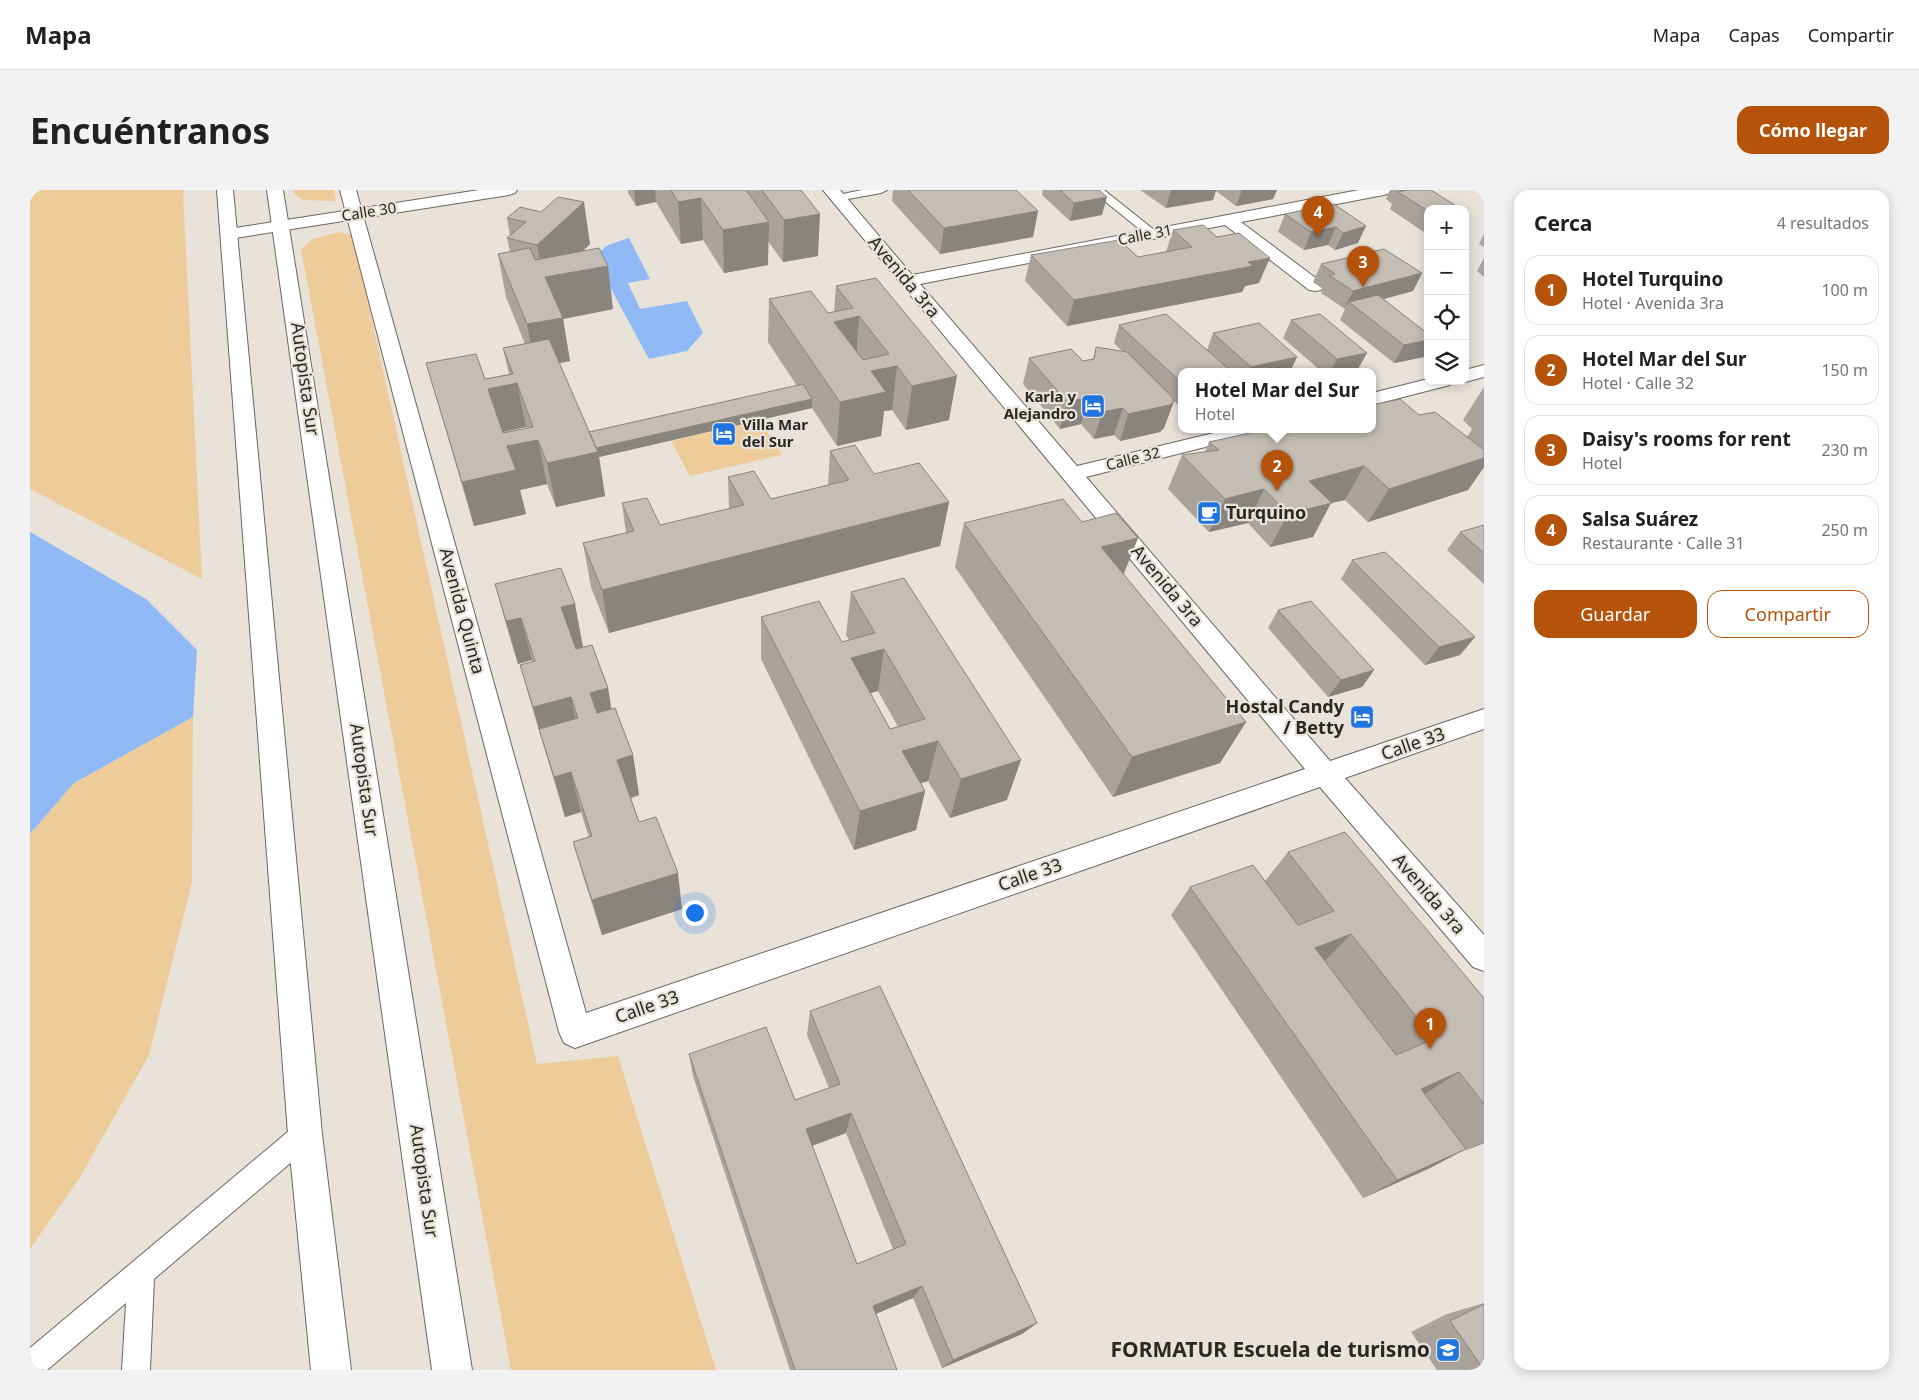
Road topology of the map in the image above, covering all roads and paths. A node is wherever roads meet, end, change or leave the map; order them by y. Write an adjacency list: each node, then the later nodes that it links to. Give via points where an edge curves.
1 (225, 190): 12 (main road)
2 (275, 190): 11 (main road, Autopista Sur)
3 (348, 190): 9 (main road, Avenida Quinta)
4 (509, 190): 9 (main road, Calle 30)
5 (881, 190): 8 (lane)
6 (1097, 190): 13 (lane)
7 (1384, 190): 10 (main road, Calle 31)
8 (834, 194): 14 (main road, Avenida 3ra)
9 (355, 214): 11 (main road, Calle 30); 25 (main road, Avenida Quinta)
10 (1228, 220): 13 (main road, Calle 31); 15 (main road)
11 (282, 226): 12 (main road, Calle 30); 31 (main road, Autopista Sur)
12 (229, 234): 26 (main road)
13 (1152, 234): 14 (main road, Calle 31)
14 (907, 281): 21 (main road, Avenida 3ra)
15 (1315, 286)
16 (1484, 371): 17 (main road)
17 (1469, 375)
18 (1427, 385): 19 (main road)
19 (1376, 398)
20 (1238, 433): 21 (main road, Calle 32)
21 (1073, 474): 23 (main road, Avenida 3ra)
22 (1484, 719): 23 (main road, Calle 33)
23 (1325, 774): 24 (main road, Avenida 3ra); 25 (main road, Calle 33)
24 (1484, 958)
25 (575, 1032)
26 (305, 1134): 27 (lane); 30 (main road)
27 (141, 1271): 28 (lane); 29 (lane)
28 (30, 1366)
29 (136, 1370)
30 (331, 1370)
31 (452, 1370)

